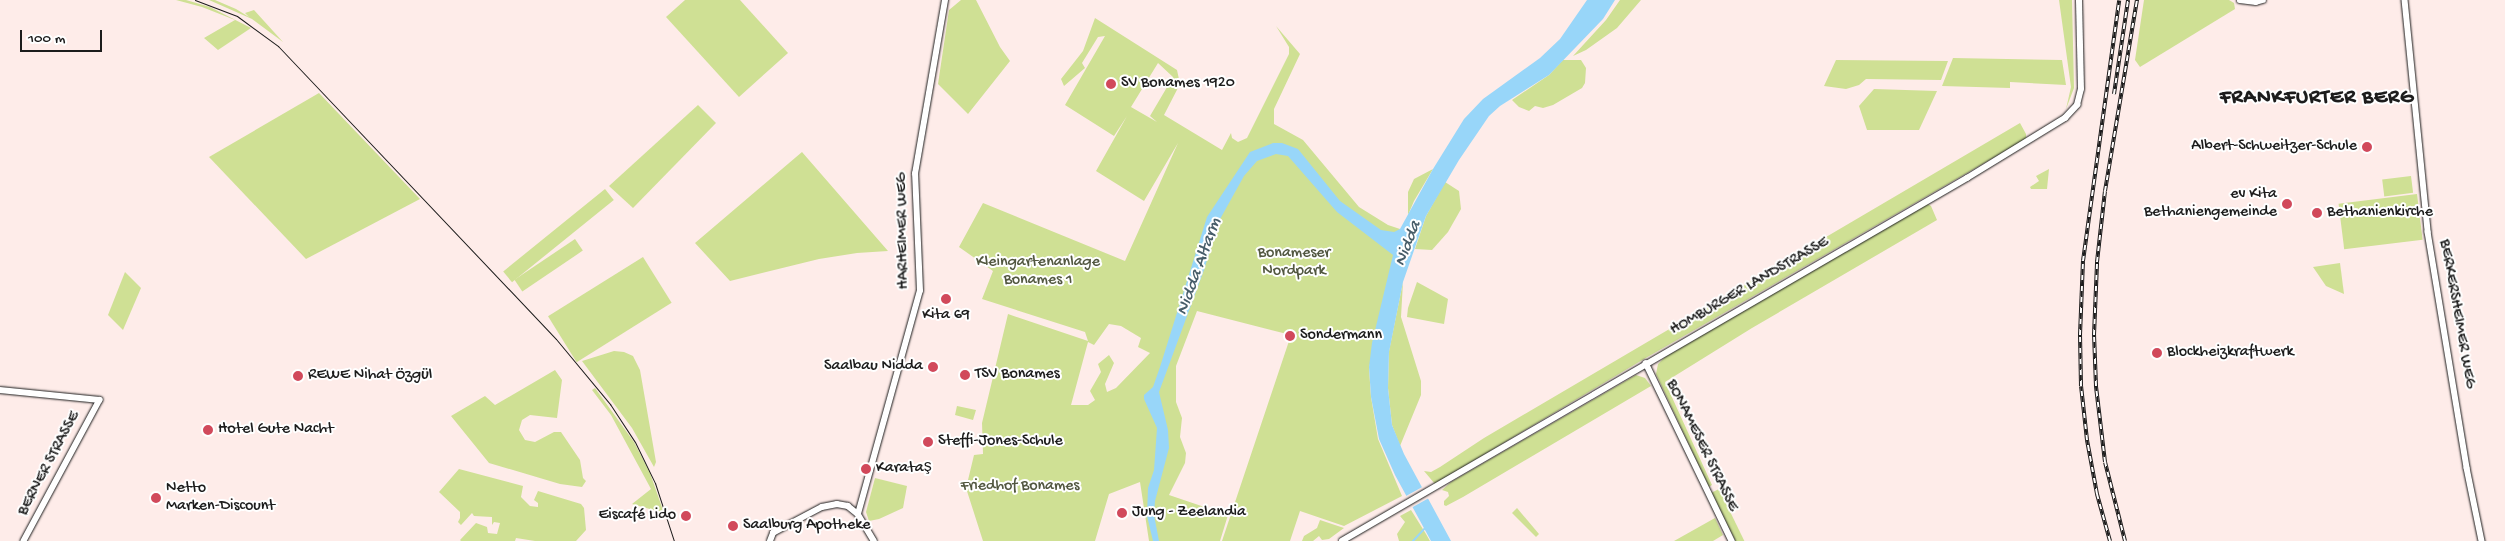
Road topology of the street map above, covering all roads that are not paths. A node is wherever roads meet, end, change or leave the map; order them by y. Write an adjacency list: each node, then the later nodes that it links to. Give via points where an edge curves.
1 (945, 0): 8 (street, HARHEIMER WEG, via 915,174 920,291)
2 (2079, 0): 6 (street, HOMBURGER LANDSTRASSE, via 2081,90 2077,105 2065,118)
3 (2240, 0): 4 (street)
4 (2263, 0)
5 (2405, 0): 14 (street, BERKERSHEIMER WEG, via 2428,232 2468,476)
6 (1646, 363): 12 (street, HOMBURGER LANDSTRASSE); 13 (street, BONAMESER STRASSE)
7 (0, 390): 9 (street, BERNER STRASSE, via 100,400)
8 (858, 514): 10 (street, via 842,505 827,505 773,533); 11 (street)
9 (24, 541)
10 (770, 541)
11 (874, 541)
12 (1342, 541)
13 (1732, 541)
14 (2482, 541)

